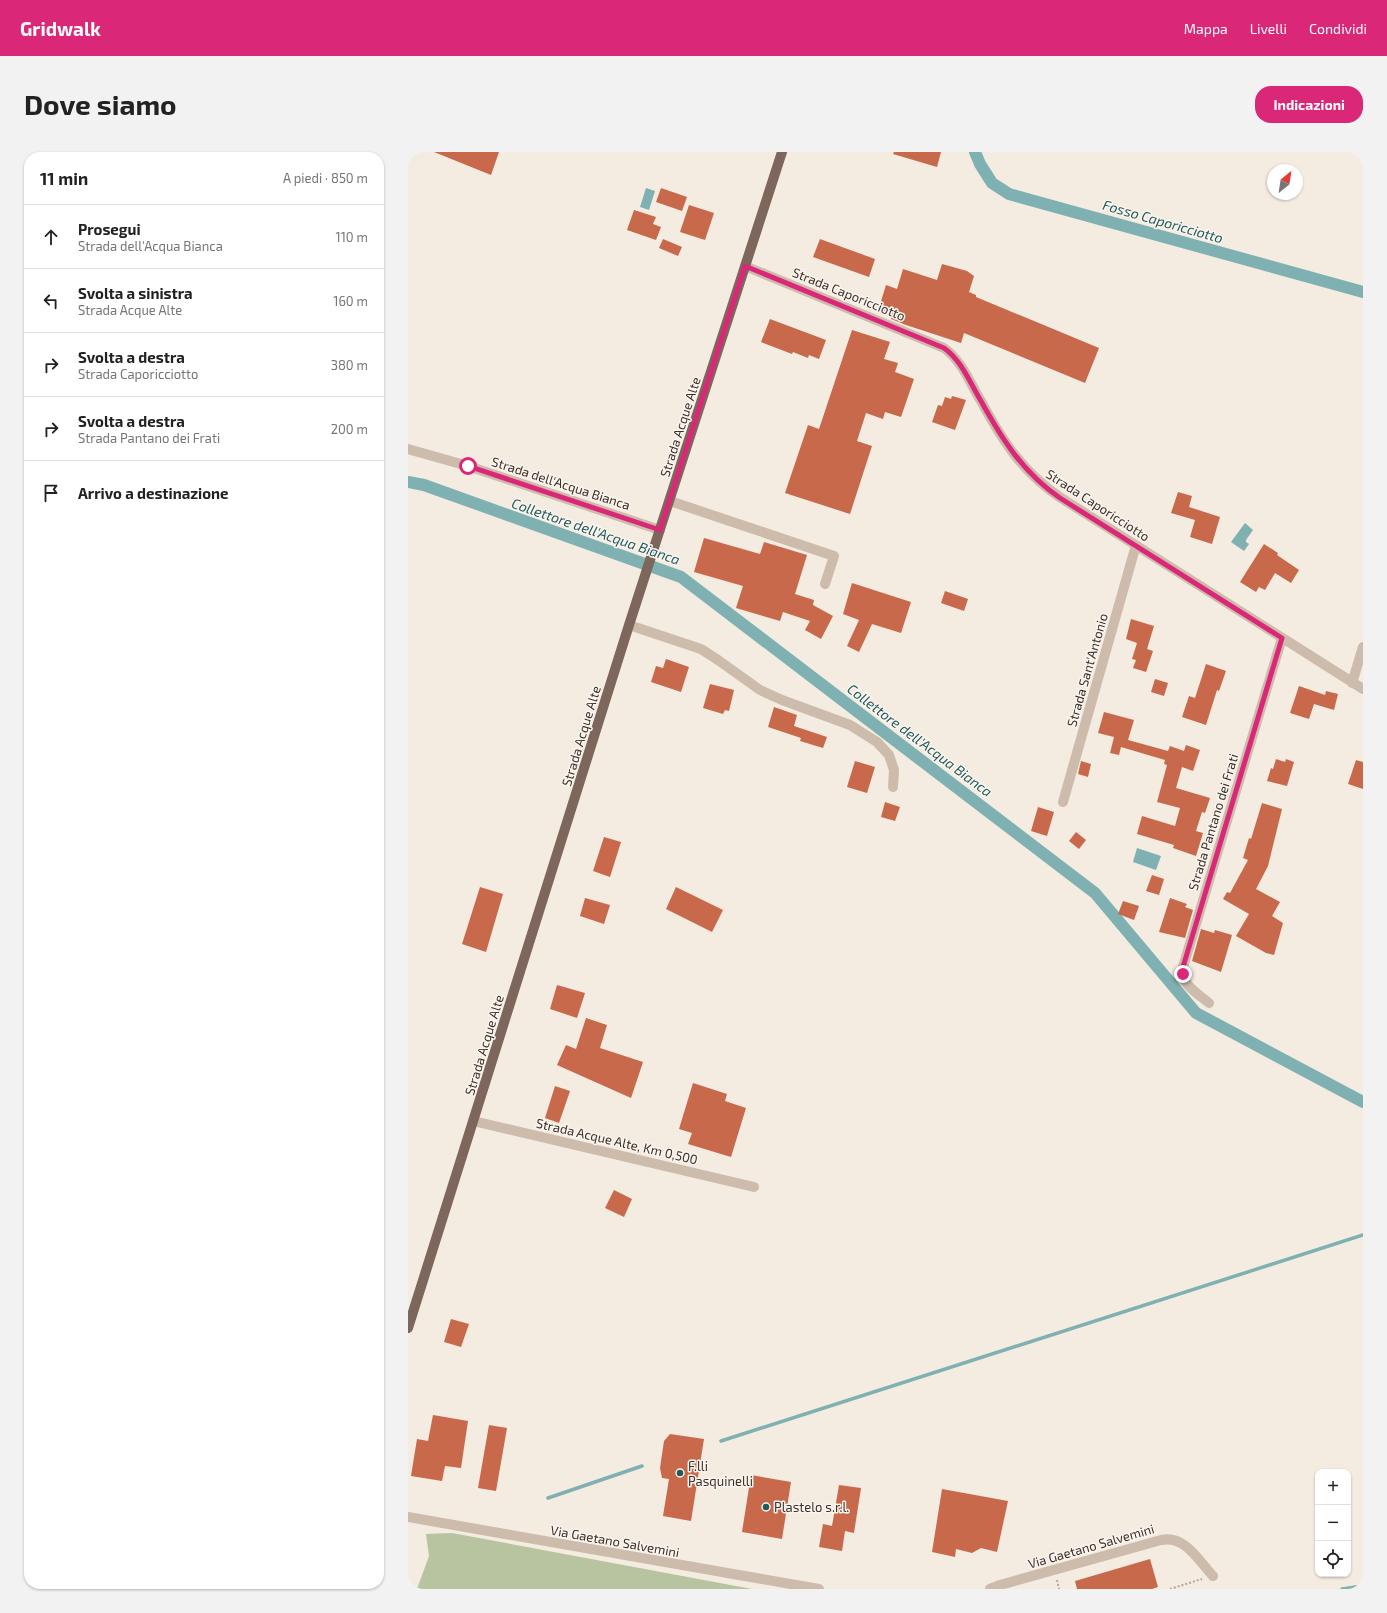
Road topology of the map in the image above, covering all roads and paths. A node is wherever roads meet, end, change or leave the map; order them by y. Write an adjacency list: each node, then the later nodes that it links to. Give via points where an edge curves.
1 (782, 152): 2 (main road, Strada Acque Alte)
2 (745, 266): 4 (main road, Strada Acque Alte); 6 (street, Strada Caporicciotto, via 944,348 959,363 1000,436 1029,473 1052,492)
3 (408, 449): 5 (street, Strada dell'Acqua Bianca, via 468,466)
4 (670, 501): 5 (main road, Strada Acque Alte); 7 (street, via 834,556)
5 (660, 530): 8 (main road, Strada Acque Alte)
6 (1136, 545): 9 (street, Strada Caporicciotto); 14 (street, Strada Sant'Antonio)
7 (825, 584)
8 (629, 625): 13 (street, via 701,649 760,690 850,725 877,742 889,755 894,770); 16 (main road, Strada Acque Alte)
9 (1282, 638): 11 (street, Strada Caporicciotto); 15 (street, Strada Pantano dei Frati, via 1183,967 1185,982)
10 (1363, 647): 11 (street)
11 (1352, 682): 12 (street, Strada Caporicciotto)
12 (1363, 689)
13 (894, 786)
14 (1064, 802)
15 (1209, 1003)
16 (473, 1121): 17 (street, Strada Acque Alte, Km 0,500); 18 (main road, Strada Acque Alte)
17 (754, 1187)
18 (408, 1328)
19 (408, 1517): 21 (street, Via Gaetano Salvemini)
20 (1213, 1576): 22 (street, Via Gaetano Salvemini, via 1186,1546 1179,1540 1170,1538); 23 (path)
21 (819, 1589)
22 (990, 1589)
23 (1170, 1589)

